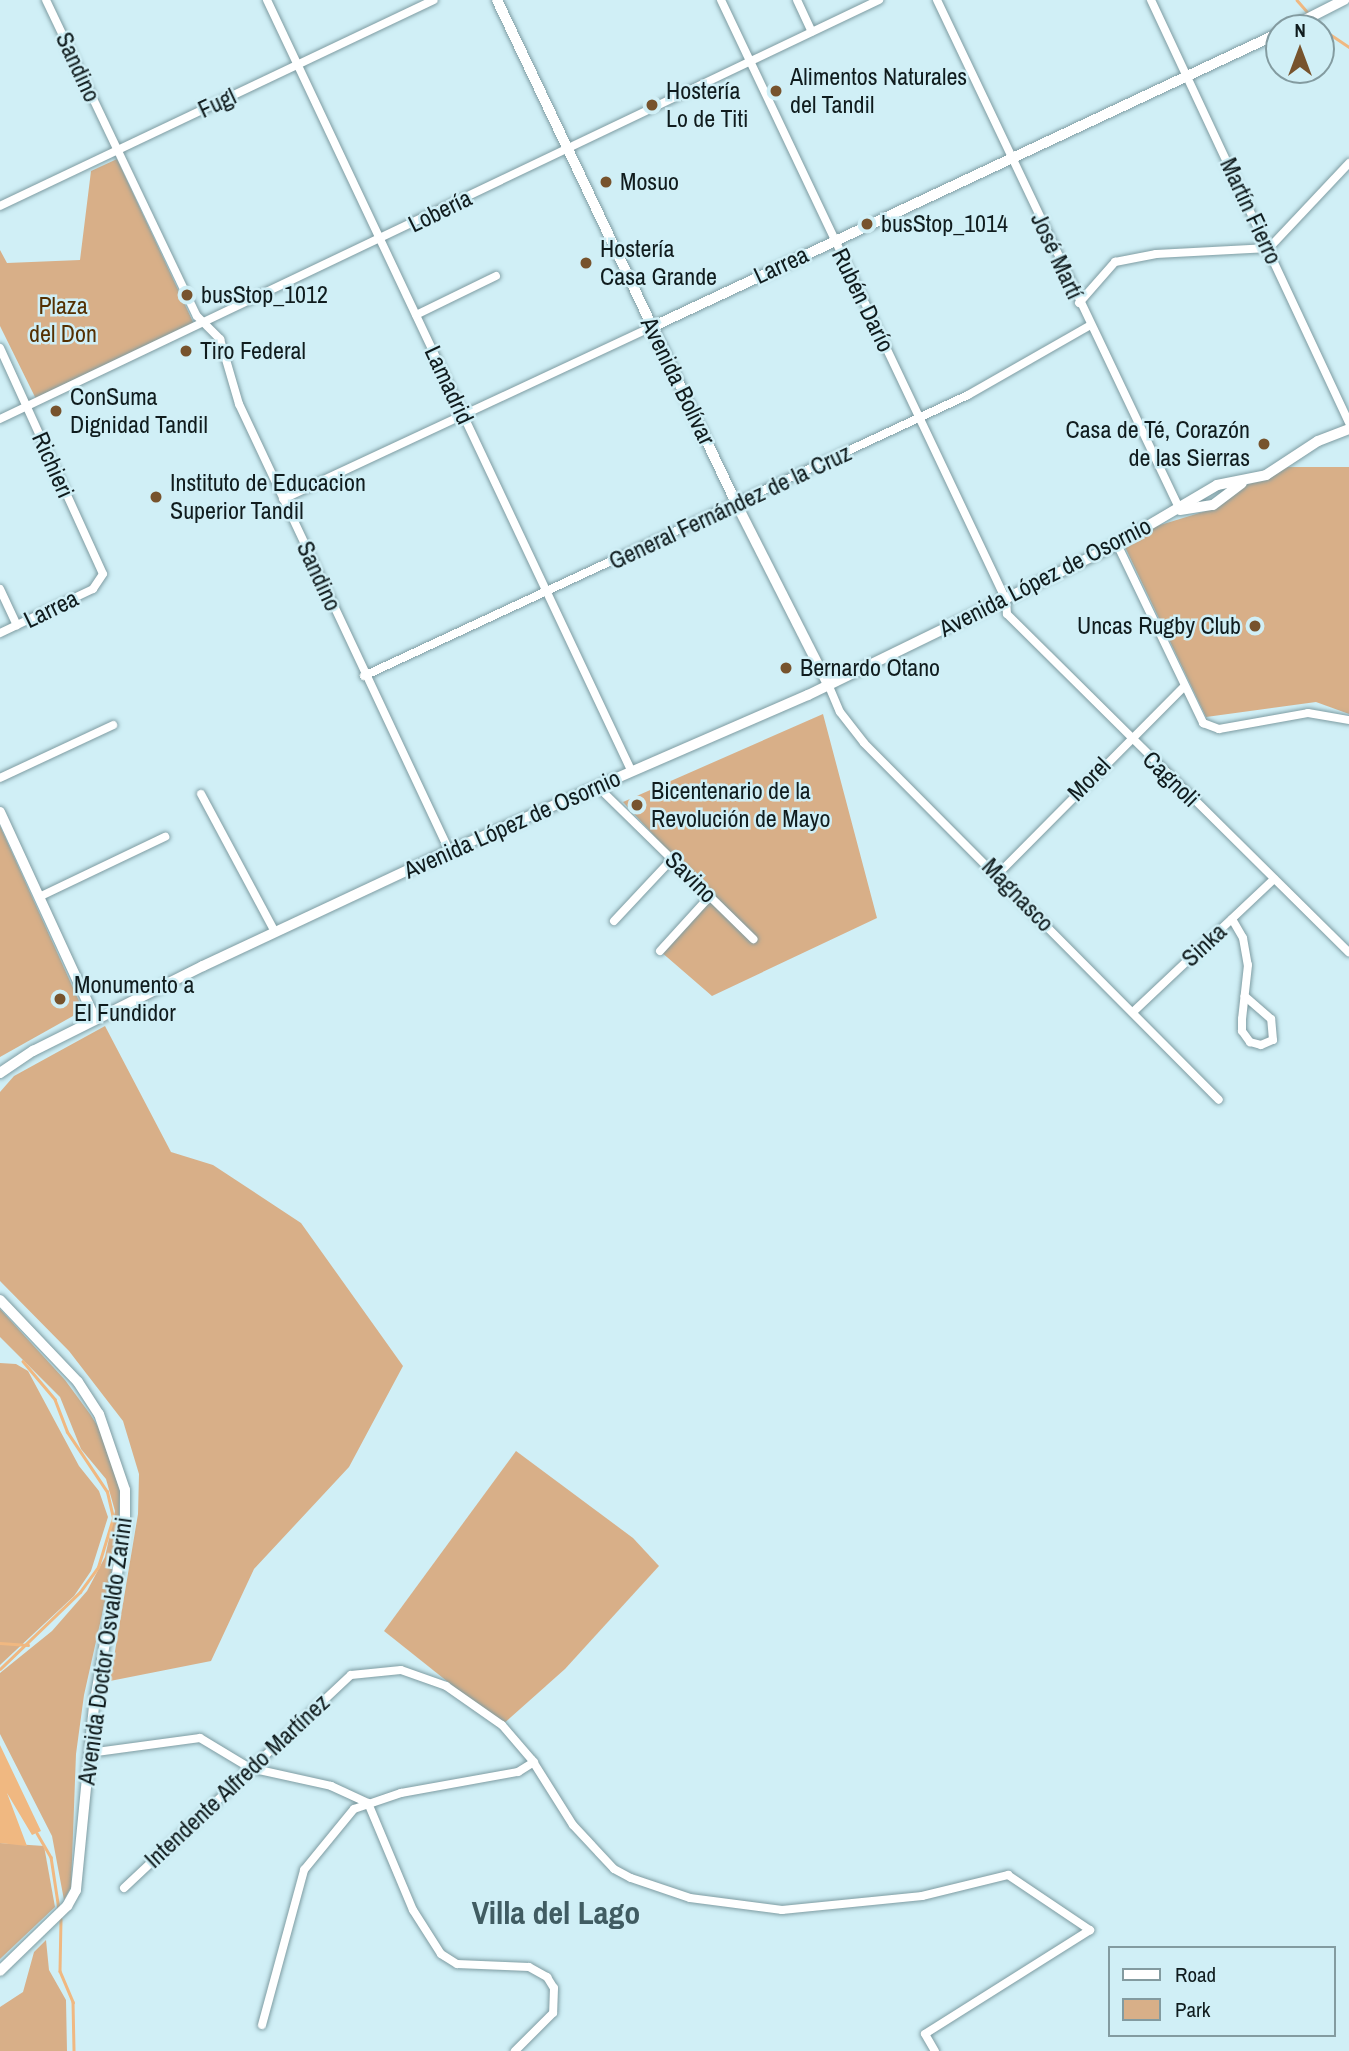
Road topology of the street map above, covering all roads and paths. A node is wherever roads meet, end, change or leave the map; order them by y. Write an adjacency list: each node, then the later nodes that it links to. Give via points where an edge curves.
1 (46, 0): 19 (street, Sandino)
2 (267, 0): 16 (street, Lamadrid)
3 (434, 0): 16 (street, Fugl)
4 (497, 0): 18 (main road, Avenida Bolívar)
5 (721, 0): 15 (street, Rubén Darío)
6 (797, 0): 13 (street)
7 (879, 0): 11 (street, Lobería)
8 (937, 0): 20 (street, José Martí)
9 (1152, 0): 17 (street, Martín Fierro)
10 (1345, 0): 12 (main road)
11 (859, 4): 13 (street, Lobería)
12 (1317, 14)
13 (812, 32): 15 (street, Lobería)
14 (1265, 40): 17 (main road, Larrea)
15 (750, 62): 18 (street, Lobería); 24 (street, Rubén Darío)
16 (298, 65): 19 (street, Fugl); 23 (street, Lamadrid)
17 (1188, 77): 20 (main road, Larrea); 25 (street, Martín Fierro)
18 (568, 149): 23 (street, Lobería); 31 (main road, Avenida Bolívar)
19 (117, 150): 22 (street, Fugl); 29 (street, Sandino)
20 (1010, 156): 24 (main road, Larrea); 27 (street, José Martí)
21 (1349, 163): 25 (street)
22 (0, 206)
23 (381, 240): 28 (street, Lamadrid); 29 (street, Lobería)
24 (835, 240): 31 (main road, Larrea); 35 (street, Rubén Darío)
25 (1269, 248): 27 (street, via 1156,254 1115,262); 37 (street, Martín Fierro)
26 (496, 276): 28 (street)
27 (1079, 303): 30 (street, José Martí)
28 (416, 315): 34 (street, Lamadrid)
29 (204, 324): 33 (street, Lobería); 39 (street, Sandino, via 220,340 239,404)
30 (1089, 326): 35 (street, General Fernández de la Cruz); 41 (street, José Martí)
31 (652, 327): 34 (street, Larrea); 40 (main road, Avenida Bolívar)
32 (0, 348): 33 (street, Richieri)
33 (27, 407): 36 (street, Lobería); 43 (street, Richieri, via 103,575)
34 (464, 415): 39 (street, Larrea); 45 (street, Lamadrid)
35 (920, 417): 40 (street, General Fernández de la Cruz); 46 (street, Rubén Darío)
36 (0, 419)
37 (1349, 423)
38 (1349, 429): 41 (main road, Avenida López de Osornio, via 1318,441 1266,475 1242,483 1213,505)
39 (283, 499): 49 (street, Sandino)
40 (737, 505): 45 (street, General Fernández de la Cruz); 50 (main road, Avenida Bolívar)
41 (1180, 510): 42 (main road, Avenida López de Osornio)
42 (1116, 544): 46 (main road, Avenida López de Osornio); 51 (street)
43 (101, 582): 47 (street, Larrea)
44 (0, 589): 47 (street)
45 (548, 592): 49 (street, General Fernández de la Cruz); 55 (street, Lamadrid)
46 (1006, 600): 50 (main road, Avenida López de Osornio); 54 (street, Cagnoli, via 1007,614)
47 (17, 625): 48 (street, Larrea)
48 (0, 633)
49 (364, 676): 61 (street, Sandino)
50 (828, 684): 55 (main road, Avenida López de Osornio); 63 (street, Magnasco, via 840,712 858,736)
51 (1184, 687): 52 (street, via 1210,728 1308,713); 54 (street, Morel)
52 (1349, 720)
53 (113, 725): 56 (street)
54 (1128, 738): 63 (street, Morel); 64 (street, Cagnoli)
55 (631, 770): 57 (main road, Avenida López de Osornio)
56 (0, 778)
57 (597, 786): 61 (main road, Avenida López de Osornio); 62 (street, Savino)
58 (201, 794): 69 (street)
59 (0, 811): 66 (main road)
60 (165, 837): 66 (street)
61 (449, 851): 69 (main road, Avenida López de Osornio)
62 (673, 858): 65 (street, Savino); 68 (street)
63 (998, 874): 74 (street, Magnasco)
64 (1274, 879): 67 (street, Sinka); 72 (street, Cagnoli)
65 (710, 896): 70 (street, Savino); 71 (street)
66 (39, 897): 75 (main road)
67 (1232, 919): 73 (street, via 1246,950); 74 (street, Sinka)
68 (614, 921)
69 (275, 932): 75 (main road, Avenida López de Osornio)
70 (753, 939)
71 (660, 951)
72 (1349, 952)
73 (1245, 996): 73 (street, via 1242,1031 1261,1045 1273,1040 1271,1018)
74 (1133, 1012): 77 (street, Magnasco)
75 (95, 1019): 76 (main road, Avenida López de Osornio)
76 (0, 1073)
77 (1219, 1100)
78 (0, 1300): 79 (main road, Avenida Doctor Osvaldo Zarini, via 78,1382 112,1440 125,1490 125,1528)
79 (89, 1753): 81 (street, via 192,1737); 84 (main road, Avenida Doctor Osvaldo Zarini, via 77,1885 67,1906)
80 (534, 1762): 81 (street, Intendente Alfredo Martínez, via 502,1725 446,1686 401,1670 351,1675); 82 (street, via 518,1772); 87 (street, via 573,1825 614,1868 690,1898 782,1910 922,1896 1009,1875 1090,1930 925,2034)
81 (250, 1768): 82 (street, via 331,1786); 83 (street, Intendente Alfredo Martínez)
82 (368, 1803): 85 (street, via 354,1809 304,1870); 86 (street, via 430,1943 457,1964 529,1967 547,1977 554,1988 553,2013)
83 (124, 1888)
84 (0, 1970)
85 (262, 2025)
86 (515, 2051)
87 (935, 2051)

